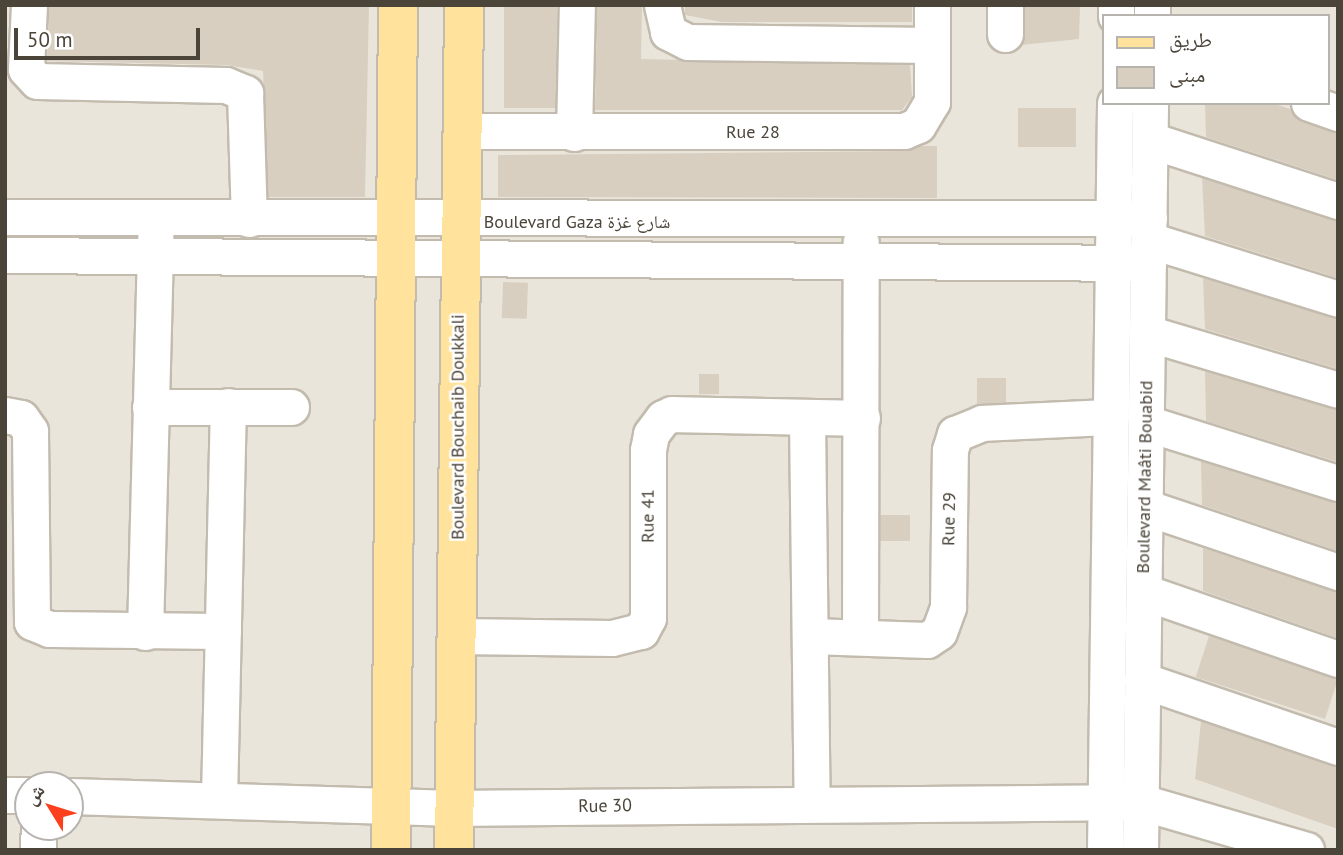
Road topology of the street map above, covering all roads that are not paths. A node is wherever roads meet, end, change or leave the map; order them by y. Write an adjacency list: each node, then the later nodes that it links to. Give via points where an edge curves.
1 (29, 5): 18 (street, via 26,69 37,81 226,85 245,93)
2 (398, 5): 21 (main road)
3 (464, 5): 12 (main road, Boulevard Bouchaib Doukkali)
4 (577, 5): 13 (street)
5 (932, 5): 7 (street, Rue 28)
6 (662, 12): 7 (street, via 675,38 688,42)
7 (932, 45): 13 (street, Rue 28, via 932,102 918,125 904,131)
8 (1115, 105): 19 (street, Boulevard Maâti Bouabid)
9 (1150, 105): 14 (street, Boulevard Maâti Bouabid)
10 (1315, 105): 11 (street)
11 (1338, 113)
12 (463, 131): 13 (street, Rue 28); 22 (main road, Boulevard Bouchaib Doukkali)
13 (574, 133)
14 (1150, 140): 15 (street); 23 (street, Boulevard Maâti Bouabid)
15 (1338, 201)
16 (5, 217): 17 (street, Boulevard Gaza شارع غزة)
17 (156, 219): 18 (street, Boulevard Gaza شارع غزة); 25 (street)
18 (249, 219): 21 (street, Boulevard Gaza شارع غزة)
19 (1114, 219): 20 (street, Boulevard Gaza شارع غزة); 23 (street, Boulevard Gaza شارع غزة); 27 (street, Boulevard Maâti Bouabid)
20 (860, 221): 22 (street, Boulevard Gaza شارع غزة); 26 (street)
21 (396, 239): 22 (street, Boulevard Gaza شارع غزة); 25 (street, Boulevard Gaza شارع غزة); 56 (main road)
22 (459, 240): 26 (street, Boulevard Gaza شارع غزة); 45 (main road, Boulevard Bouchaib Doukkali)
23 (1149, 240): 27 (street, Boulevard Gaza شارع غزة); 28 (street); 29 (street, Boulevard Maâti Bouabid)
24 (5, 255): 25 (street, Boulevard Gaza شارع غزة)
25 (155, 259): 32 (street)
26 (862, 263): 27 (street, Boulevard Gaza شارع غزة); 36 (street)
27 (1113, 263): 35 (street, Boulevard Maâti Bouabid)
28 (1338, 299)
29 (1147, 334): 30 (street); 38 (street, Boulevard Maâti Bouabid)
30 (1338, 390)
31 (228, 406): 32 (street); 33 (street); 43 (street)
32 (150, 407): 44 (street)
33 (291, 407)
34 (5, 415): 44 (street, via 21,418 30,431 32,622 49,629)
35 (1111, 417): 47 (street, Rue 29, via 982,423 955,434 950,450 945,620 927,640); 53 (street, Boulevard Maâti Bouabid)
36 (862, 418): 37 (street, Rue 41); 47 (street)
37 (807, 419): 45 (street, Rue 41, via 672,414 656,425 648,450 648,618 631,637); 46 (street)
38 (1146, 423): 39 (street); 40 (street, Boulevard Maâti Bouabid)
39 (1338, 483)
40 (1145, 507): 41 (street); 42 (street, Boulevard Maâti Bouabid)
41 (1338, 572)
42 (1144, 592): 48 (street); 49 (street, Boulevard Maâti Bouabid)
43 (223, 631): 44 (street); 52 (street)
44 (145, 632)
45 (457, 636): 57 (main road, Boulevard Bouchaib Doukkali)
46 (811, 636): 47 (street, Rue 29); 55 (street)
47 (860, 637)
48 (1338, 659)
49 (1142, 680): 50 (street); 54 (street, Boulevard Maâti Bouabid)
50 (1338, 747)
51 (84, 796): 52 (street, Rue 30)
52 (219, 799): 56 (street, Rue 30)
53 (1106, 802): 54 (street, Rue 30); 55 (street, Rue 30); 60 (street, Boulevard Maâti Bouabid)
54 (1141, 802): 61 (street, Boulevard Maâti Bouabid); 62 (street, Rue 30)
55 (812, 803): 57 (street, Rue 30)
56 (391, 807): 57 (street, Rue 30); 58 (main road)
57 (454, 808): 59 (main road, Boulevard Bouchaib Doukkali)
58 (391, 850)
59 (454, 850)
60 (1105, 850)
61 (1140, 850)
62 (1306, 850)

